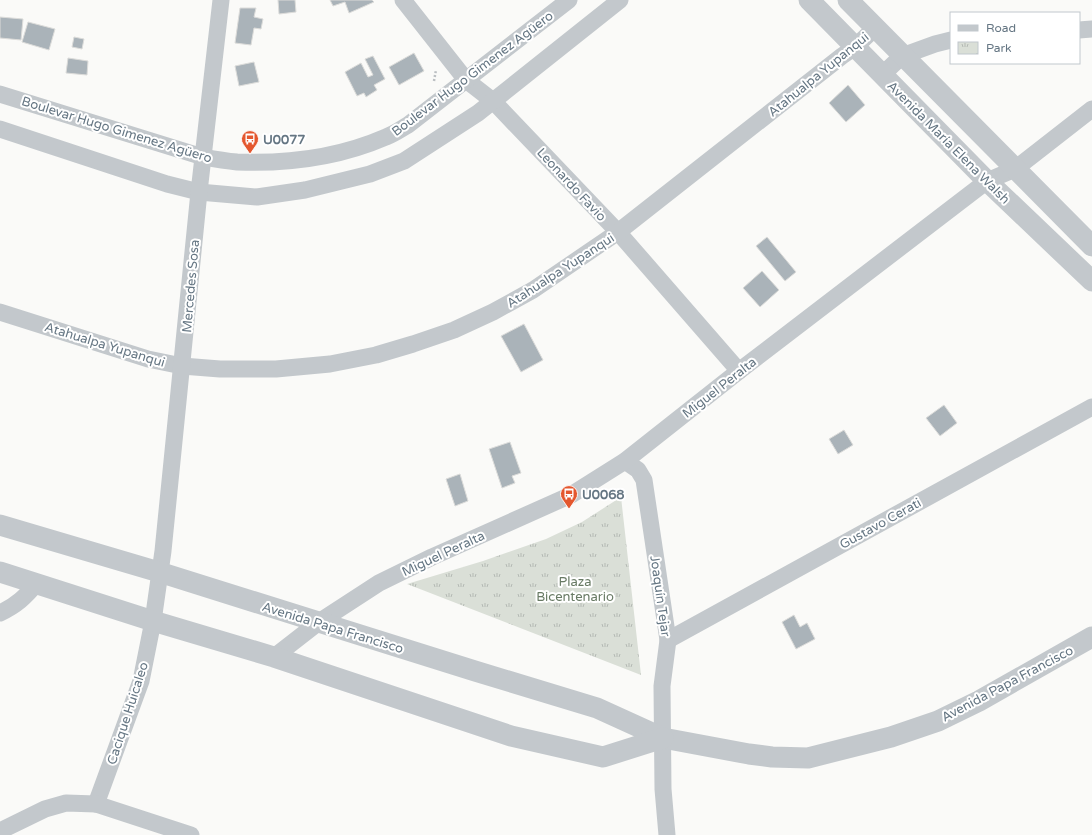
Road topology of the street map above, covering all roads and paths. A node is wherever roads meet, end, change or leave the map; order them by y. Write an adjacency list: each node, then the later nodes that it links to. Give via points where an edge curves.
1 (221, 0): 21 (street, Mercedes Sosa)
2 (403, 0): 15 (street, Leonardo Favio)
3 (569, 0): 15 (street, Boulevar Hugo Gimenez Agüero)
4 (620, 0): 18 (street)
5 (809, 0): 11 (street, Avenida María Elena Walsh)
6 (848, 0): 7 (street)
7 (875, 28): 11 (street, Atahualpa Yupanqui); 12 (street)
8 (1092, 29): 9 (street)
9 (1080, 30)
10 (950, 40): 12 (street)
11 (855, 47): 14 (street, Avenida María Elena Walsh); 25 (street, Atahualpa Yupanqui)
12 (902, 56): 14 (street); 22 (street)
13 (436, 67): 16 (path, via 436,80)
14 (882, 75): 23 (street, Avenida María Elena Walsh)
15 (466, 80): 18 (street, Leonardo Favio); 21 (street, Boulevar Hugo Gimenez Agüero, via 408,125 387,137 355,148 319,157 273,162 235,162)
16 (429, 85)
17 (0, 94): 21 (street, Boulevar Hugo Gimenez Agüero)
18 (493, 101): 24 (street, via 404,161 370,174 305,190 257,197); 25 (street, Leonardo Favio)
19 (1092, 109): 22 (street, Miguel Peralta)
20 (0, 129): 24 (street, via 166,184)
21 (204, 157): 24 (street, Mercedes Sosa)
22 (1015, 169): 23 (street, Miguel Peralta); 26 (street)
23 (988, 181): 27 (street, Avenida María Elena Walsh); 30 (street, Miguel Peralta)
24 (199, 192): 29 (street, Mercedes Sosa)
25 (618, 232): 29 (street, Atahualpa Yupanqui, via 533,290 493,312 454,330 413,344 376,355 330,364 276,369); 30 (street, Leonardo Favio)
26 (1092, 246)
27 (1092, 281)
28 (0, 312): 29 (street, Atahualpa Yupanqui, via 148,359)
29 (182, 366): 35 (street, Mercedes Sosa)
30 (739, 371): 32 (street, Miguel Peralta)
31 (1092, 407): 41 (street, Gustavo Cerati)
32 (625, 461): 39 (street, Miguel Peralta, via 571,495 432,556 379,583); 41 (street, Joaquín Tejar, via 638,470 644,480)
33 (0, 525): 35 (street, Avenida Papa Francisco)
34 (0, 572): 36 (street, Avenida Papa Francisco)
35 (159, 572): 38 (street, Cacique Huicaleo); 39 (street, Avenida Papa Francisco)
36 (37, 583): 37 (street, via 24,598); 38 (street, Avenida Papa Francisco)
37 (0, 613)
38 (153, 621): 42 (street, Avenida Papa Francisco); 44 (street, Cacique Huicaleo, via 141,681)
39 (319, 622): 42 (street, Miguel Peralta); 43 (street, Avenida Papa Francisco, via 597,708)
40 (1092, 637): 43 (street, Avenida Papa Francisco, via 980,701 938,721 891,737 808,758 749,754)
41 (668, 640): 43 (street, Joaquín Tejar, via 662,686)
42 (274, 657): 43 (street, Avenida Papa Francisco, via 511,736 603,757)
43 (663, 738): 47 (street, Joaquín Tejar)
44 (96, 804): 45 (street, via 66,803 45,809); 46 (street)
45 (0, 831)
46 (191, 835)
47 (667, 835)

